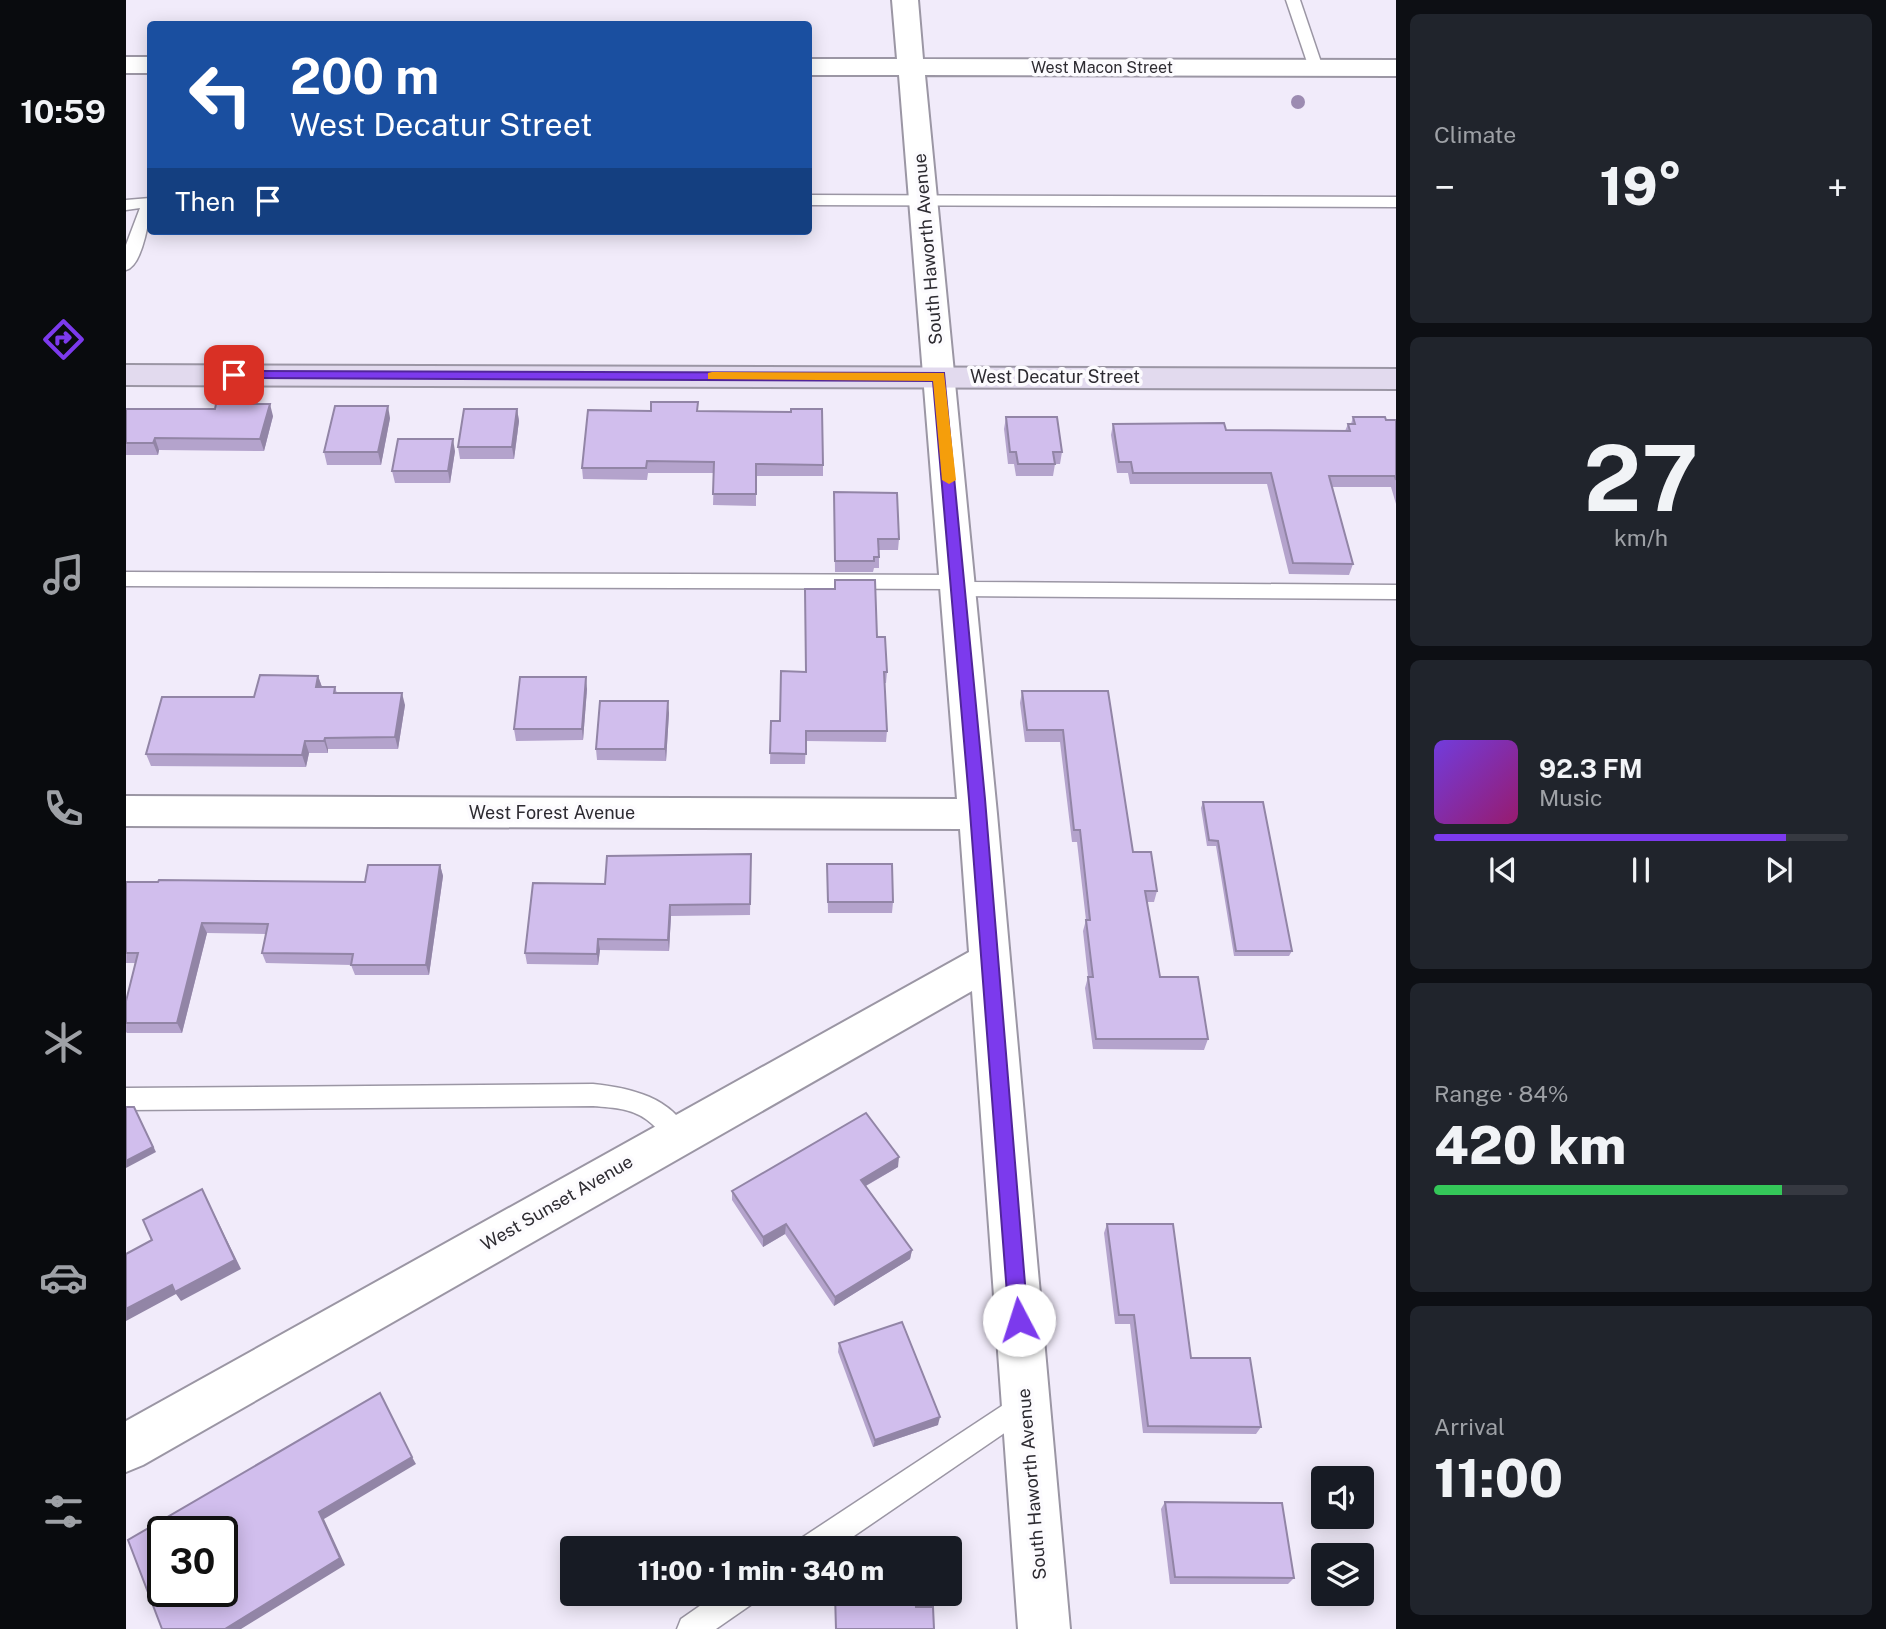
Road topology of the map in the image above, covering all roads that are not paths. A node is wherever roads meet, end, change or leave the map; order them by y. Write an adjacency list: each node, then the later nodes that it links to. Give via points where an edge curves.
1 (905, 0): 6 (street, South Haworth Avenue)
2 (1293, 0): 7 (lane)
3 (126, 65): 4 (street)
4 (147, 65)
5 (812, 67): 6 (street, West Macon Street)
6 (912, 67): 7 (street, West Macon Street); 10 (street, South Haworth Avenue)
7 (1316, 68): 8 (street, West Macon Street)
8 (1396, 68)
9 (812, 200): 10 (lane)
10 (923, 200): 11 (lane); 17 (street, South Haworth Avenue)
11 (1396, 202)
12 (147, 203): 13 (lane)
13 (126, 205)
14 (147, 211): 15 (lane)
15 (126, 265)
16 (126, 375): 17 (street, West Decatur Street)
17 (939, 376): 18 (street, West Decatur Street); 20 (street, South Haworth Avenue)
18 (1396, 379)
19 (126, 579): 20 (lane)
20 (959, 586): 21 (lane); 23 (street, South Haworth Avenue)
21 (1396, 592)
22 (126, 811): 23 (street, West Forest Avenue)
23 (978, 814): 24 (street, South Haworth Avenue)
24 (989, 961): 26 (street, West Sunset Avenue); 27 (street, South Haworth Avenue)
25 (126, 1099): 26 (lane, via 593,1095 631,1099 658,1111)
26 (678, 1135): 28 (street, West Sunset Avenue)
27 (1026, 1403): 29 (lane); 32 (street, South Haworth Avenue)
28 (126, 1448)
29 (829, 1536)
30 (725, 1606): 31 (lane)
31 (691, 1629)
32 (1044, 1629)

